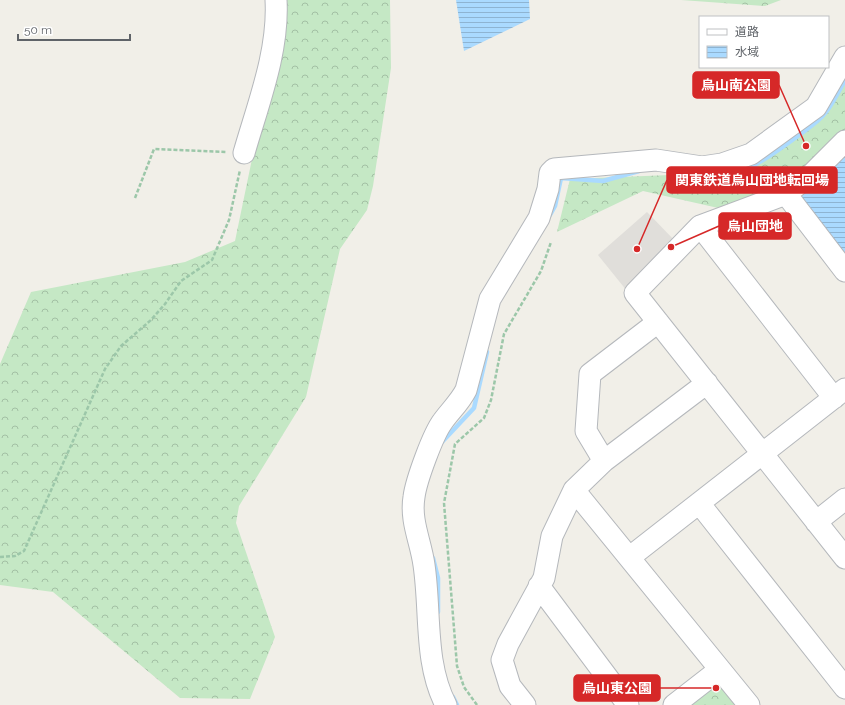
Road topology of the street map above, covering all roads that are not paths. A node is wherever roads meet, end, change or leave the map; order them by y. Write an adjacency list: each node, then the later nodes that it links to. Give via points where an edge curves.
1 (276, 0): 4 (street, via 277,16 268,70)
2 (845, 57): 22 (street, via 816,107 751,154 722,164 702,167 656,160 554,169 550,173 539,218 490,298 466,390 442,422 424,462 414,497 414,529 424,564 431,656 436,682)
3 (845, 141): 5 (street, via 812,174)
4 (244, 153)
5 (786, 194): 6 (street); 7 (street)
6 (700, 226): 8 (street, via 635,293); 10 (street)
7 (845, 271)
8 (658, 322): 9 (street); 12 (street, via 590,374 586,431)
9 (707, 383): 11 (street); 12 (street)
10 (840, 394): 11 (street)
11 (762, 454): 15 (street); 16 (street)
12 (604, 462): 13 (street)
13 (574, 490): 17 (street); 19 (street, via 552,536 544,578)
14 (845, 499): 16 (street)
15 (699, 502): 17 (street); 21 (street)
16 (816, 522): 18 (street)
17 (630, 557): 20 (street)
18 (845, 558)
19 (540, 586): 23 (street, via 511,638 502,660 510,686); 24 (street)
20 (719, 670): 25 (street); 26 (street)
21 (845, 688)
22 (446, 705)
23 (525, 705)
24 (628, 705)
25 (674, 705)
26 (749, 705)

